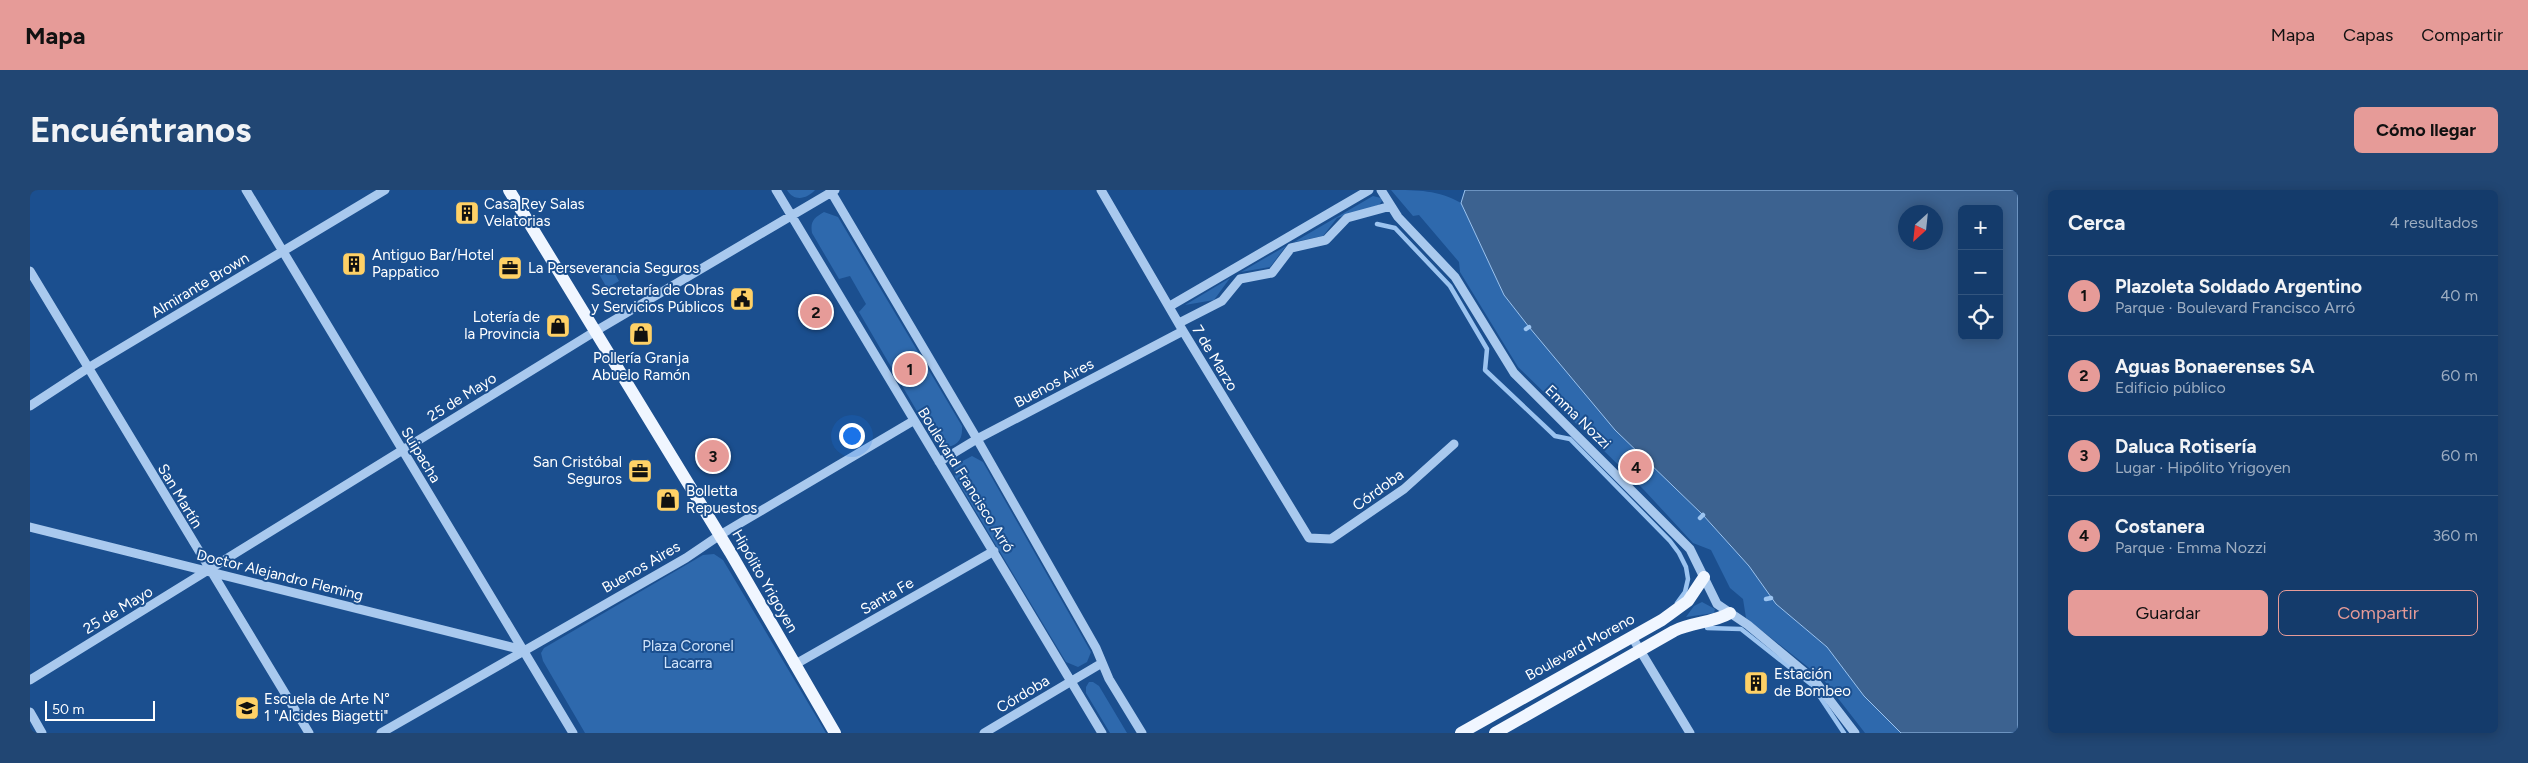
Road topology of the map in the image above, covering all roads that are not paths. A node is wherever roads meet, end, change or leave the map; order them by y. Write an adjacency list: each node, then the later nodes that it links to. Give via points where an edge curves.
1 (246, 190): 11 (street, Suipacha)
2 (385, 190): 11 (street, Almirante Brown)
3 (509, 190): 15 (main road, Hipólito Yrigoyen)
4 (776, 190): 10 (street, Boulevard Francisco Arró)
5 (1101, 190): 13 (street, 7 de Marzo)
6 (1369, 190): 13 (street)
7 (1381, 190): 9 (street, Emma Nozzi)
8 (832, 191): 10 (street, 25 de Mayo); 19 (street, Boulevard Francisco Arró)
9 (1391, 206): 14 (street, Buenos Aires, via 1347,218 1326,240 1291,248 1272,273 1240,279 1222,301); 28 (street, Emma Nozzi, via 1407,228 1455,277 1514,373 1690,549)
10 (792, 216): 15 (street, 25 de Mayo); 18 (street, Boulevard Francisco Arró)
11 (283, 251): 16 (street, Almirante Brown); 21 (street, Suipacha)
12 (30, 272): 16 (street, San Martín)
13 (1170, 306): 14 (street, 7 de Marzo)
14 (1181, 327): 19 (street, Buenos Aires); 25 (street, 7 de Marzo)
15 (594, 332): 21 (street, 25 de Mayo); 24 (main road, Hipólito Yrigoyen)
16 (88, 368): 17 (street, Almirante Brown); 27 (street, San Martín)
17 (30, 406)
18 (913, 421): 22 (street, Boulevard Francisco Arró); 24 (street, Buenos Aires)
19 (977, 439): 22 (street, Buenos Aires); 33 (street, Boulevard Francisco Arró)
20 (1454, 444): 25 (street, Córdoba, via 1404,490 1331,539)
21 (402, 450): 27 (street, 25 de Mayo); 31 (street, Suipacha)
22 (939, 462): 26 (street, Boulevard Francisco Arró)
23 (30, 526): 27 (street, Doctor Alejandro Fleming)
24 (720, 535): 31 (street, Buenos Aires, via 686,558); 34 (main road, Hipólito Yrigoyen)
25 (1309, 538)
26 (994, 551): 34 (street, Santa Fe); 36 (street, Boulevard Francisco Arró)
27 (209, 571): 31 (street, Doctor Alejandro Fleming); 35 (street, 25 de Mayo); 39 (street, San Martín)
28 (1704, 576): 29 (street, Emma Nozzi, via 1717,604); 30 (main road, Boulevard Moreno, via 1688,601)
29 (1730, 613): 32 (main road, via 1687,625); 49 (street, Emma Nozzi, via 1815,681)
30 (1632, 637): 32 (street); 46 (main road, Boulevard Moreno)
31 (523, 650): 40 (street, Buenos Aires); 41 (street, Suipacha)
32 (1641, 651): 47 (main road); 48 (street)
33 (1102, 663): 36 (street, Córdoba); 45 (street, Boulevard Francisco Arró)
34 (794, 665): 42 (main road, Hipólito Yrigoyen)
35 (30, 680)
36 (1071, 682): 43 (street, Córdoba); 44 (street, Boulevard Francisco Arró)
37 (30, 712): 38 (street)
38 (42, 733)
39 (308, 733)
40 (381, 733)
41 (574, 733)
42 (835, 733)
43 (984, 733)
44 (1102, 733)
45 (1142, 733)
46 (1461, 733)
47 (1495, 733)
48 (1690, 733)
49 (1855, 733)

